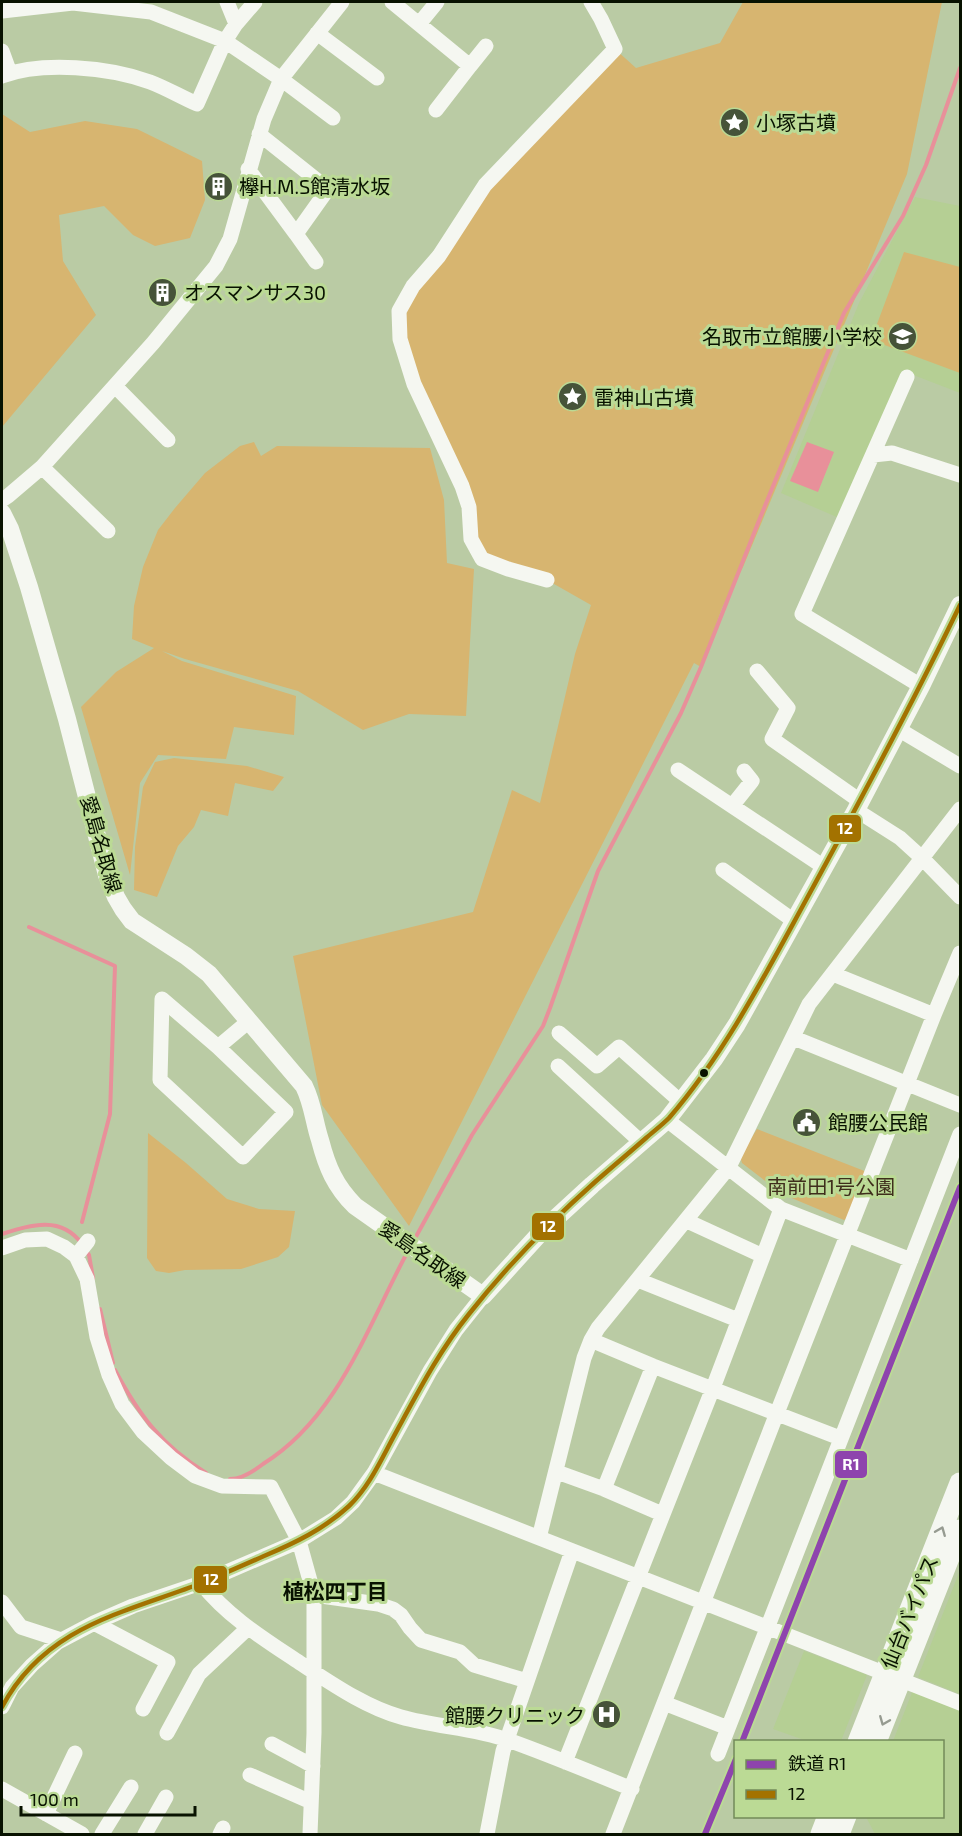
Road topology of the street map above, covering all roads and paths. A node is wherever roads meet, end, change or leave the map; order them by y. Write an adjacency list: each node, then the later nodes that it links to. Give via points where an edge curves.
1 (73, 2): 8 (street); 9 (street)
2 (227, 2): 10 (street)
3 (255, 2): 10 (street)
4 (342, 2): 12 (street)
5 (392, 2): 11 (street)
6 (437, 2): 11 (street)
7 (591, 2): 35 (street, via 615,49 485,185 399,311 400,339 414,384 462,486 469,507 471,539 482,559)
8 (149, 7): 13 (street)
9 (2, 11)
10 (236, 24): 13 (street)
11 (419, 24): 16 (street)
12 (317, 33): 18 (street); 19 (street)
13 (225, 41): 17 (street, via 196,104 149,82 113,73 53,69); 19 (street)
14 (486, 46): 16 (street)
15 (2, 51): 17 (street)
16 (470, 66): 20 (street)
17 (6, 75)
18 (377, 78)
19 (282, 79): 21 (street); 22 (street)
20 (436, 110)
21 (333, 118)
22 (259, 134): 23 (street); 24 (street, via 328,189)
23 (248, 169): 24 (street); 27 (street, via 230,239 216,266)
24 (296, 234): 25 (street)
25 (316, 262)
26 (907, 377): 29 (street)
27 (115, 386): 28 (street); 30 (street)
28 (168, 440)
29 (873, 454): 31 (street, via 892,453); 38 (street, via 802,614)
30 (42, 467): 32 (street); 34 (street)
31 (960, 475)
32 (2, 500)
33 (2, 513): 56 (main road, 愛島名取線, via 29,587 116,897 132,921 208,974)
34 (108, 531)
35 (547, 580)
36 (960, 604): 38 (main road, 愛島名取線)
37 (757, 671): 43 (street, via 788,708 772,739)
38 (921, 686): 39 (main road, 愛島名取線)
39 (898, 729): 40 (street); 43 (main road, 愛島名取線)
40 (960, 766)
41 (678, 770): 44 (street)
42 (744, 771): 44 (street, via 752,781)
43 (858, 805): 48 (street); 49 (main road, 愛島名取線)
44 (732, 806): 49 (street)
45 (960, 809): 46 (street)
46 (946, 826): 47 (street); 48 (street)
47 (960, 833)
48 (922, 858): 51 (street); 54 (street)
49 (824, 867): 52 (main road, 愛島名取線)
50 (723, 870): 52 (street)
51 (960, 897)
52 (794, 921): 62 (main road, 愛島名取線, via 737,1024)
53 (960, 953): 55 (street)
54 (833, 974): 55 (street); 58 (street, via 809,1004)
55 (934, 1015): 61 (street)
56 (249, 1021): 59 (street); 75 (main road, 愛島名取線, via 311,1099 329,1169 340,1191 355,1206)
57 (559, 1034): 62 (street, via 597,1066 620,1047)
58 (794, 1038): 61 (street); 67 (street)
59 (218, 1047): 59 (street, via 286,1112 243,1157 160,1080 162,993)
60 (558, 1066): 66 (street)
61 (908, 1083): 63 (street); 70 (street)
62 (681, 1102): 64 (main road, 愛島名取線)
63 (960, 1105)
64 (667, 1120): 66 (main road, 愛島名取線); 67 (street)
65 (960, 1134): 73 (street)
66 (641, 1142): 75 (main road, 愛島名取線, via 543,1230)
67 (729, 1167): 68 (street); 69 (street)
68 (781, 1209): 70 (street); 72 (street)
69 (687, 1221): 72 (street); 74 (street)
70 (848, 1234): 73 (street); 80 (street)
71 (2, 1248): 89 (street, via 26,1240 47,1239 64,1247 82,1249 97,1337 122,1404 143,1432 195,1476 222,1486 271,1487)
72 (763, 1256): 76 (street)
73 (911, 1260): 81 (street)
74 (638, 1280): 76 (street); 77 (street)
75 (483, 1296): 83 (street, via 430,1371)
76 (738, 1320): 79 (street)
77 (591, 1340): 78 (street); 82 (street)
78 (653, 1366): 79 (street); 85 (street)
79 (712, 1388): 80 (street); 86 (street)
80 (777, 1413): 81 (street); 95 (street)
81 (840, 1438): 97 (street)
82 (557, 1472): 85 (street); 88 (street)
83 (374, 1473): 88 (street); 89 (street, via 336,1518)
84 (960, 1483): 101 (highway, 仙台バイパス, one-way to 84)
85 (604, 1489): 86 (street)
86 (662, 1514): 91 (street)
87 (960, 1530): 101 (highway, 仙台バイパス)
88 (539, 1538): 90 (street)
89 (299, 1541): 92 (street); 93 (street)
90 (572, 1551): 91 (street); 102 (street)
91 (639, 1576): 95 (street); 115 (street)
92 (201, 1583): 96 (street); 98 (street)
93 (314, 1595): 100 (street); 102 (street, via 393,1609 421,1641 460,1652 474,1665)
94 (2, 1602): 99 (street, via 21,1627)
95 (704, 1603): 97 (street); 103 (street)
96 (94, 1623): 99 (street); 106 (street, via 168,1662)
97 (767, 1627): 101 (street); 107 (street)
98 (248, 1628): 100 (street); 108 (street, via 199,1674)
99 (61, 1640): 105 (street, via 25,1672)
100 (313, 1671): 109 (street, via 398,1716); 116 (street)
101 (893, 1676): 104 (street); 110 (highway, 仙台バイパス); 111 (highway, 仙台バイパス, one-way to 111)
102 (527, 1681): 109 (street)
103 (664, 1703): 107 (street); 119 (street)
104 (960, 1703)
105 (2, 1707)
106 (142, 1709)
107 (728, 1728): 114 (street)
108 (167, 1733)
109 (507, 1740): 115 (street); 130 (street)
110 (859, 1740)
111 (877, 1740)
112 (272, 1744): 116 (street)
113 (75, 1753): 123 (street)
114 (718, 1754)
115 (565, 1762): 119 (street)
116 (312, 1767): 122 (street)
117 (250, 1775): 122 (street)
118 (131, 1787): 127 (street)
119 (632, 1789): 131 (street)
120 (2, 1790): 123 (street)
121 (166, 1797): 128 (street)
122 (311, 1802): 129 (street)
123 (46, 1814): 126 (street)
124 (827, 1818): 132 (highway)
125 (845, 1818): 133 (highway)
126 (82, 1834)
127 (102, 1834)
128 (145, 1834)
129 (310, 1834)
130 (487, 1834)
131 (613, 1834)
132 (821, 1834)
133 (838, 1834)

